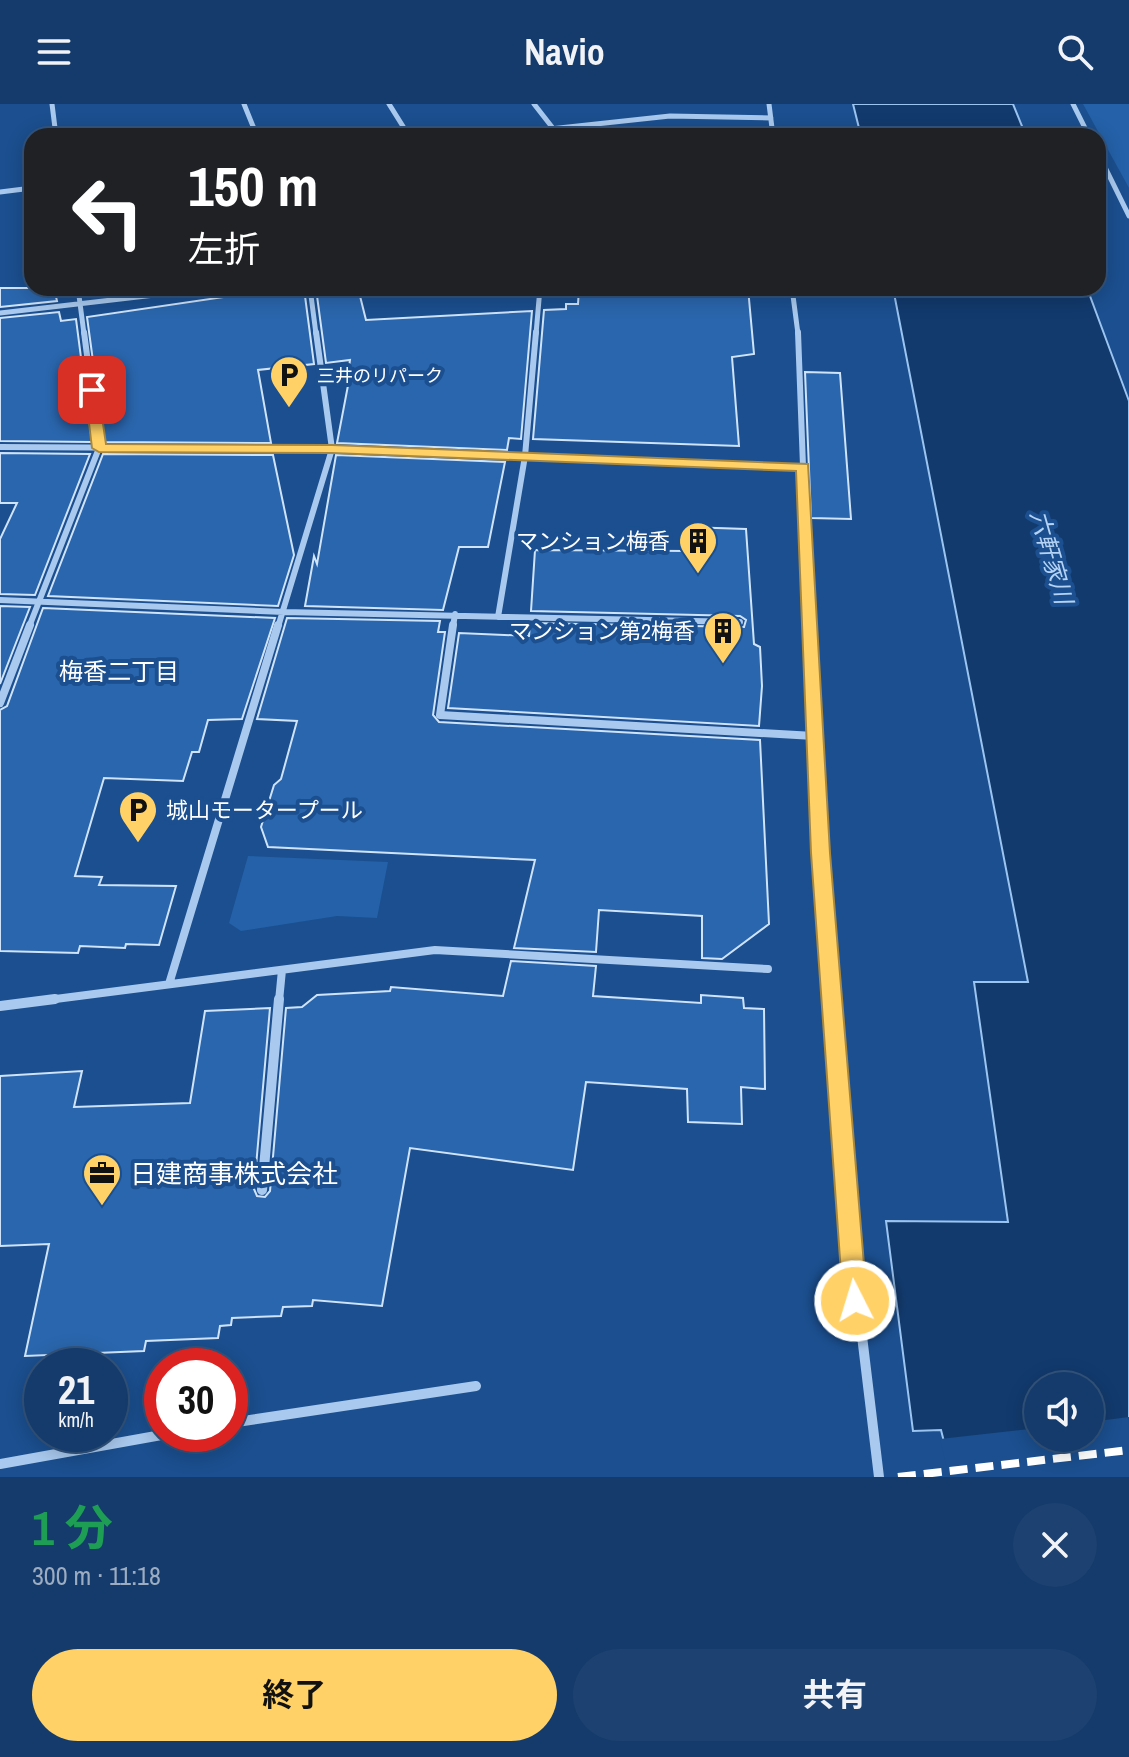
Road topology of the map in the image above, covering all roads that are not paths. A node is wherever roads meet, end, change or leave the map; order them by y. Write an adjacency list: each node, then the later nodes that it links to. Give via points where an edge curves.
1 (52, 104): 10 (street)
2 (244, 104): 11 (street)
3 (389, 104): 12 (street)
4 (534, 104): 13 (street)
5 (769, 104): 9 (street)
6 (1073, 104): 15 (street)
7 (666, 110): 8 (street)
8 (670, 116): 9 (street); 13 (street)
9 (771, 118): 14 (street)
10 (55, 128)
11 (254, 128)
12 (404, 128)
13 (553, 128)
14 (772, 128)
15 (1085, 128)
16 (1106, 169): 19 (street)
17 (24, 189): 18 (street)
18 (0, 192)
19 (1129, 216)
20 (79, 296): 25 (street)
21 (148, 296): 25 (street)
22 (311, 296): 29 (street)
23 (539, 296): 30 (street)
24 (793, 296): 31 (street)
25 (80, 304): 26 (street); 28 (street)
26 (0, 313)
27 (0, 447): 28 (street)
28 (99, 448): 29 (street); 33 (street)
29 (332, 449): 30 (street); 34 (street)
30 (525, 456): 31 (street); 36 (street)
31 (803, 467): 39 (street)
32 (0, 600): 33 (street)
33 (40, 601): 34 (street); 38 (street)
34 (284, 612): 35 (street); 42 (street)
35 (455, 614): 36 (street); 39 (street, via 440,715)
36 (498, 617): 37 (street)
37 (740, 622)
38 (0, 703)
39 (814, 736): 49 (street, via 857,1331)
40 (768, 969): 41 (street, via 435,950)
41 (282, 970): 42 (street); 44 (street)
42 (169, 984): 43 (street)
43 (0, 1006)
44 (262, 1190)
45 (476, 1386): 46 (street)
46 (248, 1420)
47 (144, 1438): 48 (street)
48 (0, 1464)
49 (879, 1477)

